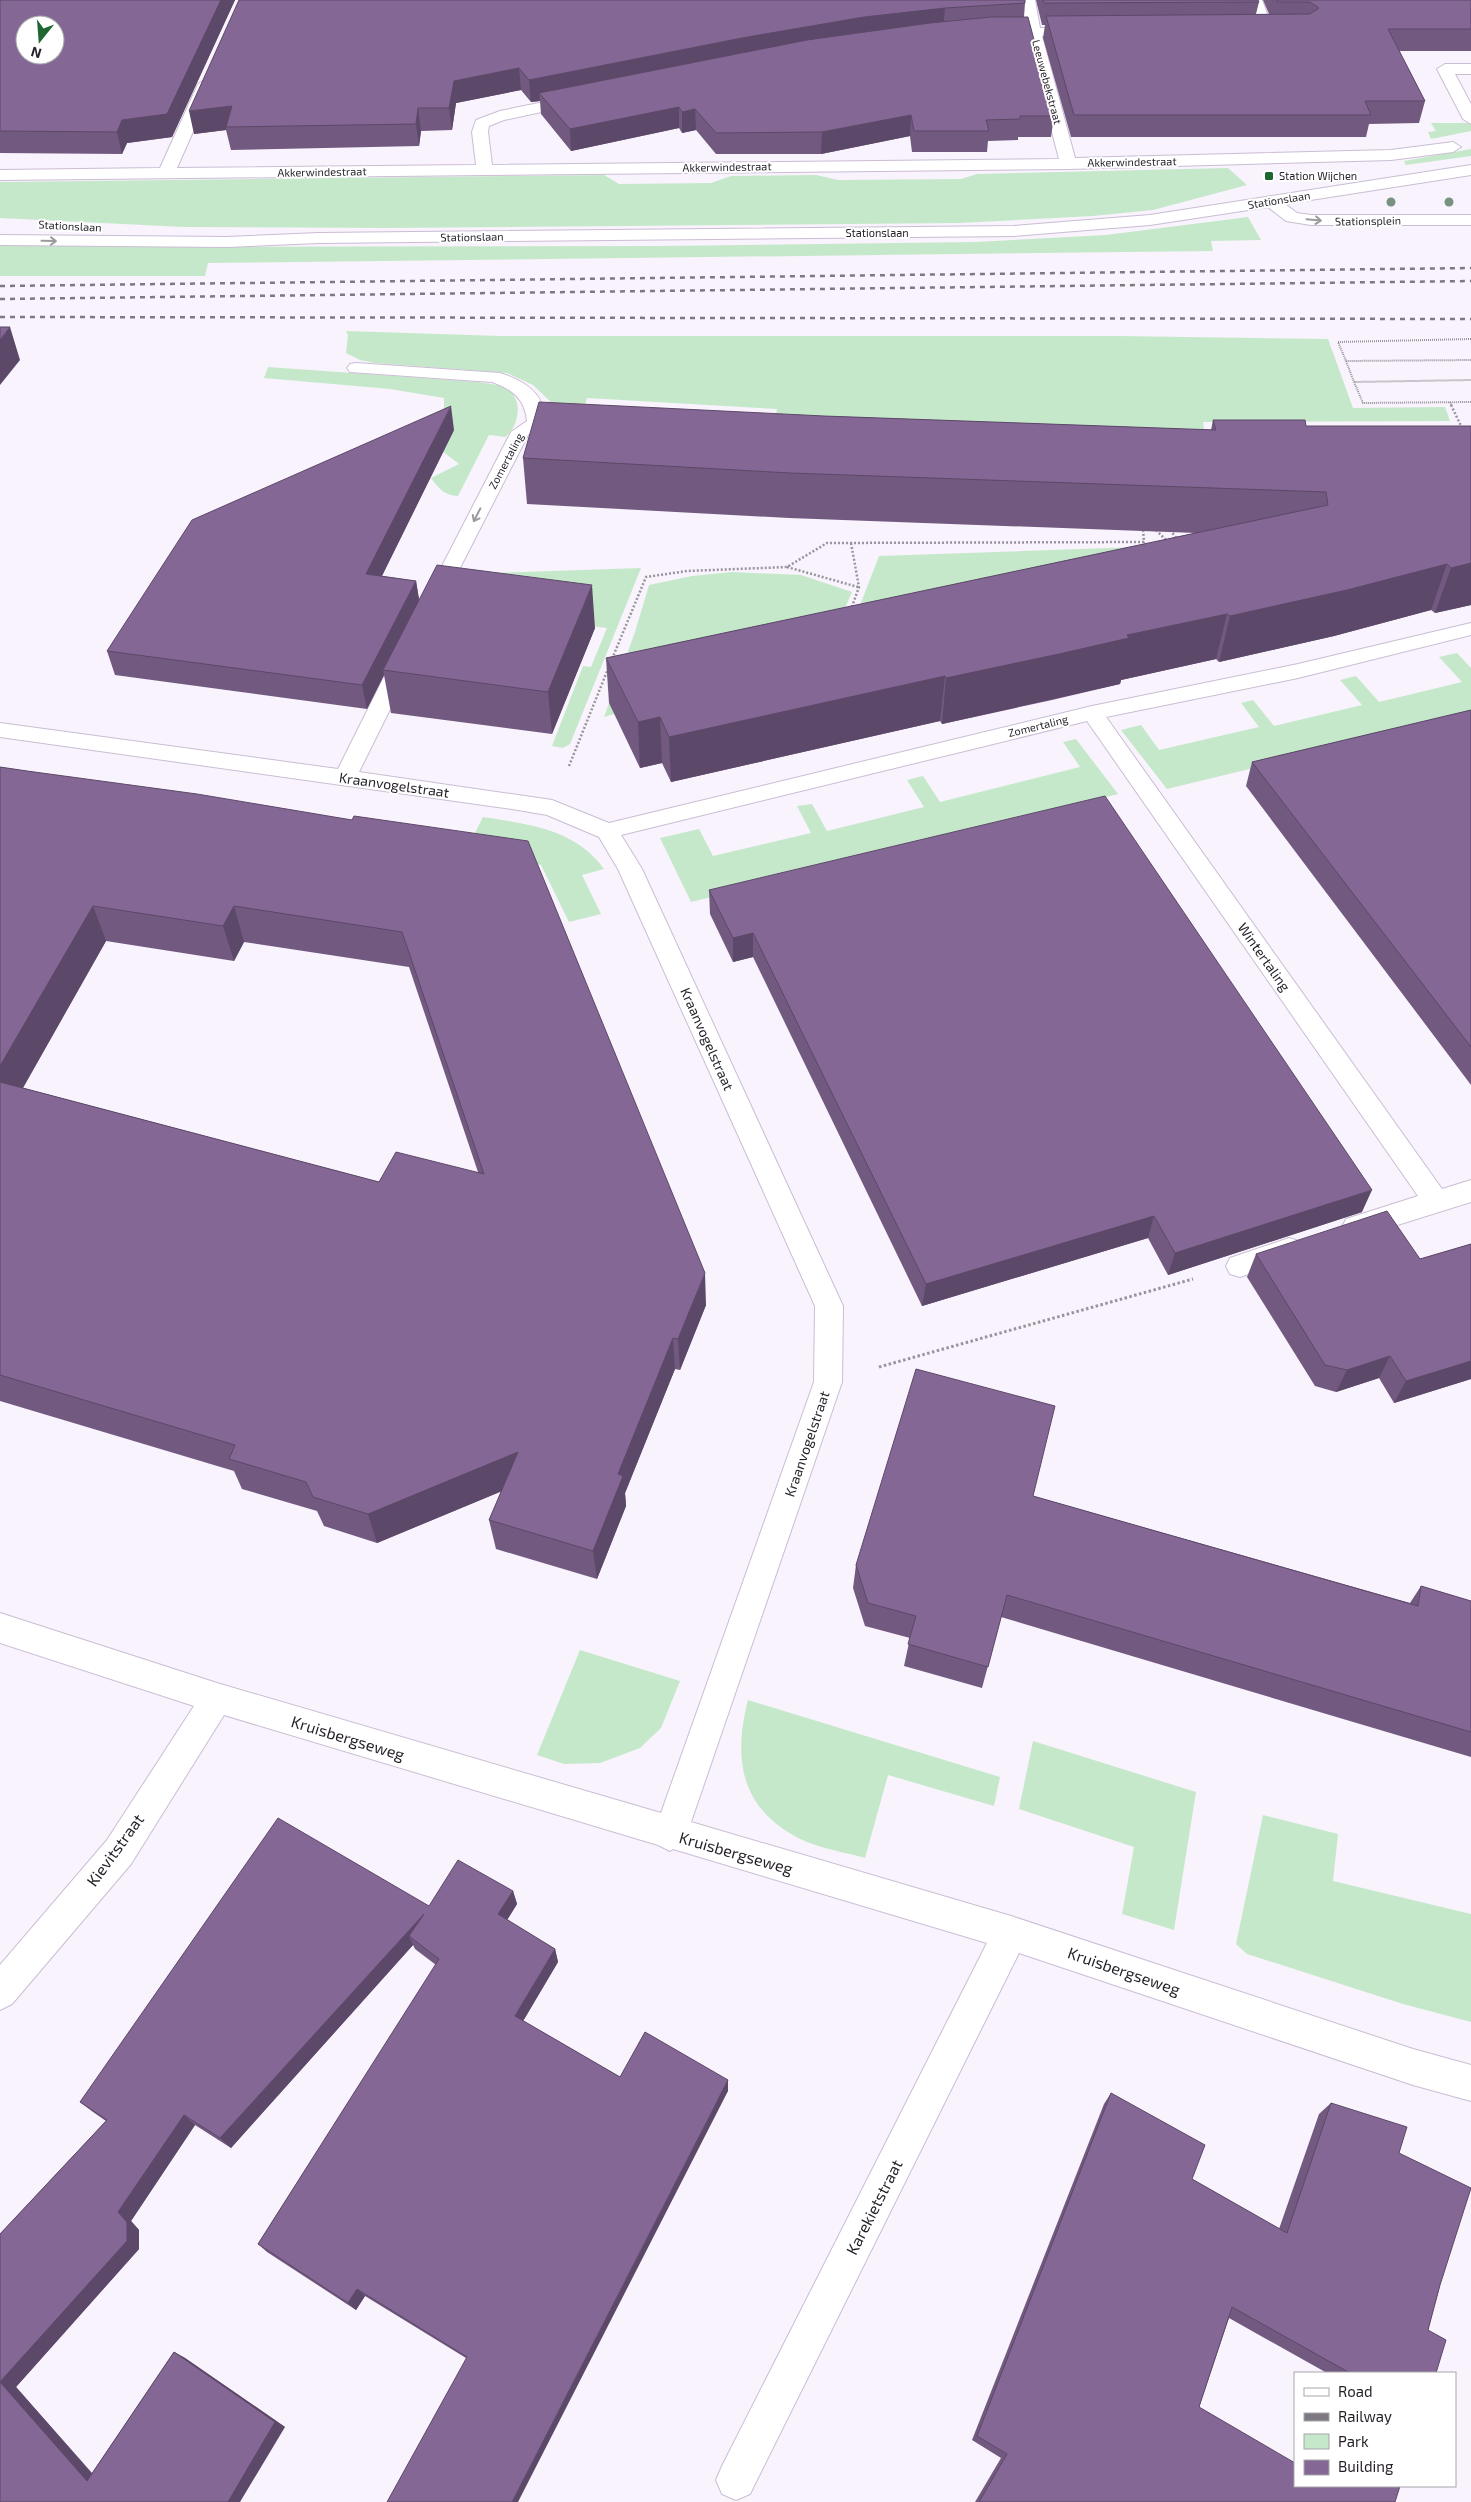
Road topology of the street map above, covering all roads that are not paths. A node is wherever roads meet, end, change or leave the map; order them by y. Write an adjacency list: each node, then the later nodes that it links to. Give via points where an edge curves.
1 (1028, 0): 7 (street, Leeuwebekstraat)
2 (1256, 0): 4 (street)
3 (1246, 30): 4 (street)
4 (1266, 30): 5 (street)
5 (1285, 30)
6 (1101, 31): 7 (street)
7 (1034, 32): 8 (street); 14 (street, Leeuwebekstraat)
8 (979, 33)
9 (212, 69): 19 (street)
10 (1471, 69): 12 (street, via 1445,69)
11 (595, 96): 16 (street, via 500,116 482,123)
12 (1471, 119)
13 (1453, 147): 14 (street, Akkerwindestraat, via 1391,155)
14 (1068, 164): 16 (street, Akkerwindestraat)
15 (1471, 165): 20 (street, Stationslaan)
16 (484, 169): 19 (street, Akkerwindestraat)
17 (1471, 170): 20 (street, Stationslaan)
18 (0, 174): 19 (street, Akkerwindestraat)
19 (166, 174)
20 (1430, 175): 21 (street, Stationslaan)
21 (1271, 201): 22 (street, Stationsplein, one-way to 22, via 1286,214 1311,220); 24 (street, Stationslaan, via 1150,220 1014,231)
22 (1471, 220)
23 (24, 224): 24 (street, Stationslaan)
24 (319, 238): 25 (street, Stationslaan, one-way to 24, via 227,242)
25 (0, 240)
26 (356, 368): 27 (street, via 502,379 522,389 532,399)
27 (536, 423): 28 (street, Zomertaling); 32 (street, Zomertaling, one-way to 32, via 520,432)
28 (590, 424)
29 (1471, 629): 30 (street, Zomertaling, via 1298,671)
30 (1092, 713): 33 (street, Zomertaling); 35 (street, Wintertaling)
31 (0, 730): 32 (street, Kraanvogelstraat)
32 (344, 778): 33 (street, Kraanvogelstraat, via 552,808)
33 (607, 831): 39 (street, Kraanvogelstraat, via 630,869 829,1306 828,1382)
34 (1471, 1191): 35 (street)
35 (1436, 1201): 36 (street)
36 (1240, 1266)
37 (0, 1628): 38 (street, Kruisbergseweg)
38 (216, 1698): 39 (street, Kruisbergseweg); 41 (street, Kievitstraat, via 119,1852)
39 (670, 1834): 40 (street, Kruisbergseweg)
40 (1011, 1933): 42 (street, Kruisbergseweg, via 1413,2067); 43 (street, Karekietstraat)
41 (0, 1992)
42 (1471, 2083)
43 (736, 2480)

